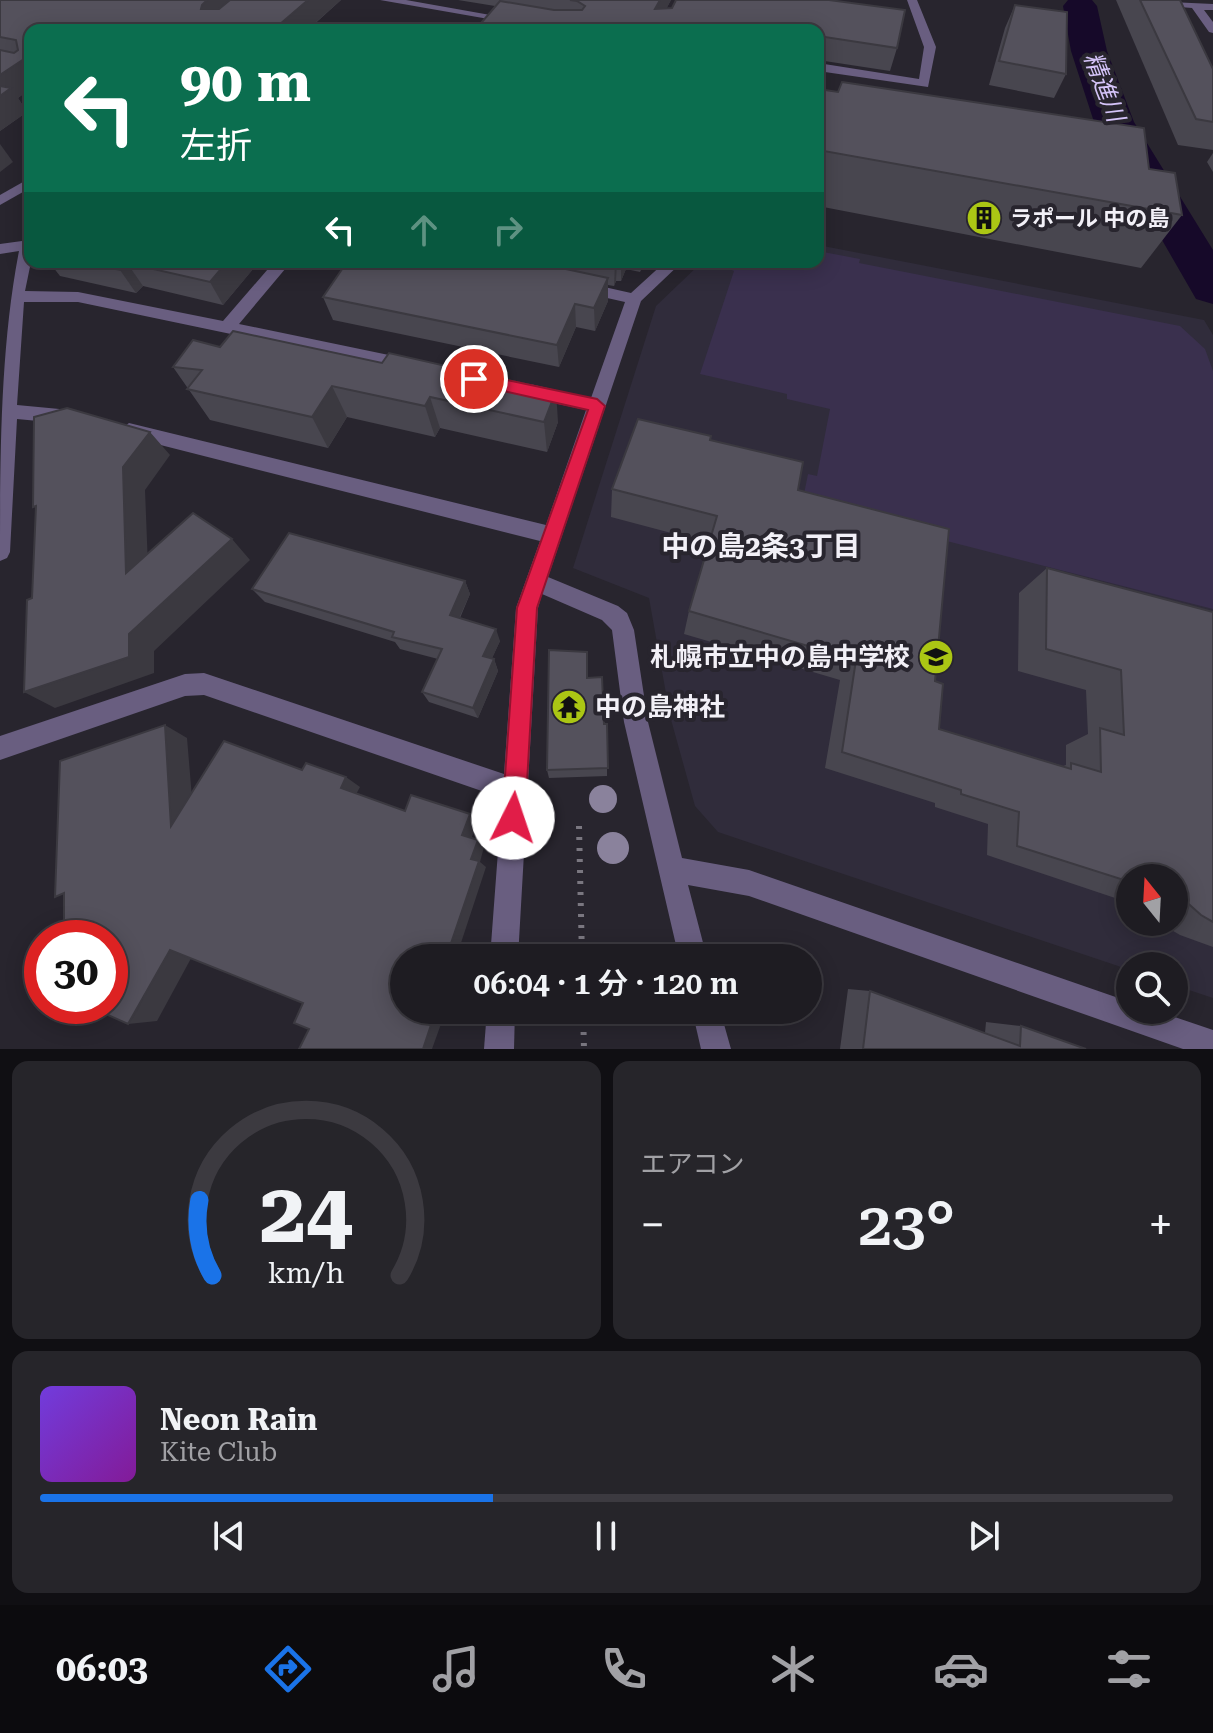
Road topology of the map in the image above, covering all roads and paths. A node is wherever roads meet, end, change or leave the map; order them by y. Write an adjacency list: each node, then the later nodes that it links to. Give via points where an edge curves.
1 (385, 0): 7 (street)
2 (912, 0): 11 (street, via 930,47 924,84)
3 (1132, 0): 4 (street)
4 (1189, 3): 6 (street); 10 (street)
5 (510, 7): 7 (street)
6 (1213, 7)
7 (496, 17): 8 (street); 9 (street)
8 (531, 23)
9 (487, 24)
10 (1213, 30)
11 (824, 68)
12 (24, 186): 13 (street)
13 (0, 201)
14 (24, 244): 15 (street)
15 (0, 249)
16 (24, 262): 20 (street)
17 (278, 268): 22 (street)
18 (668, 268): 21 (street)
19 (572, 285): 21 (street)
20 (15, 296): 22 (street, via 78,297); 26 (street)
21 (634, 299): 25 (street)
22 (228, 326): 23 (street)
23 (428, 369)
24 (505, 386): 25 (street)
25 (597, 406): 27 (street)
26 (8, 411): 27 (street, via 99,423); 28 (street)
27 (552, 535): 29 (street)
28 (0, 552)
29 (536, 582): 31 (street, via 527,608); 33 (street, via 619,620 636,722)
30 (0, 748): 31 (street, via 185,685 204,684)
31 (515, 790): 34 (street)
32 (579, 826): 35 (path)
33 (672, 869): 36 (street); 40 (street, via 749,883)
34 (505, 944)
35 (582, 944)
36 (690, 944)
37 (500, 1024): 41 (street)
38 (583, 1024): 42 (path)
39 (710, 1024): 43 (street)
40 (1213, 1045)
41 (499, 1049)
42 (584, 1049)
43 (716, 1049)

